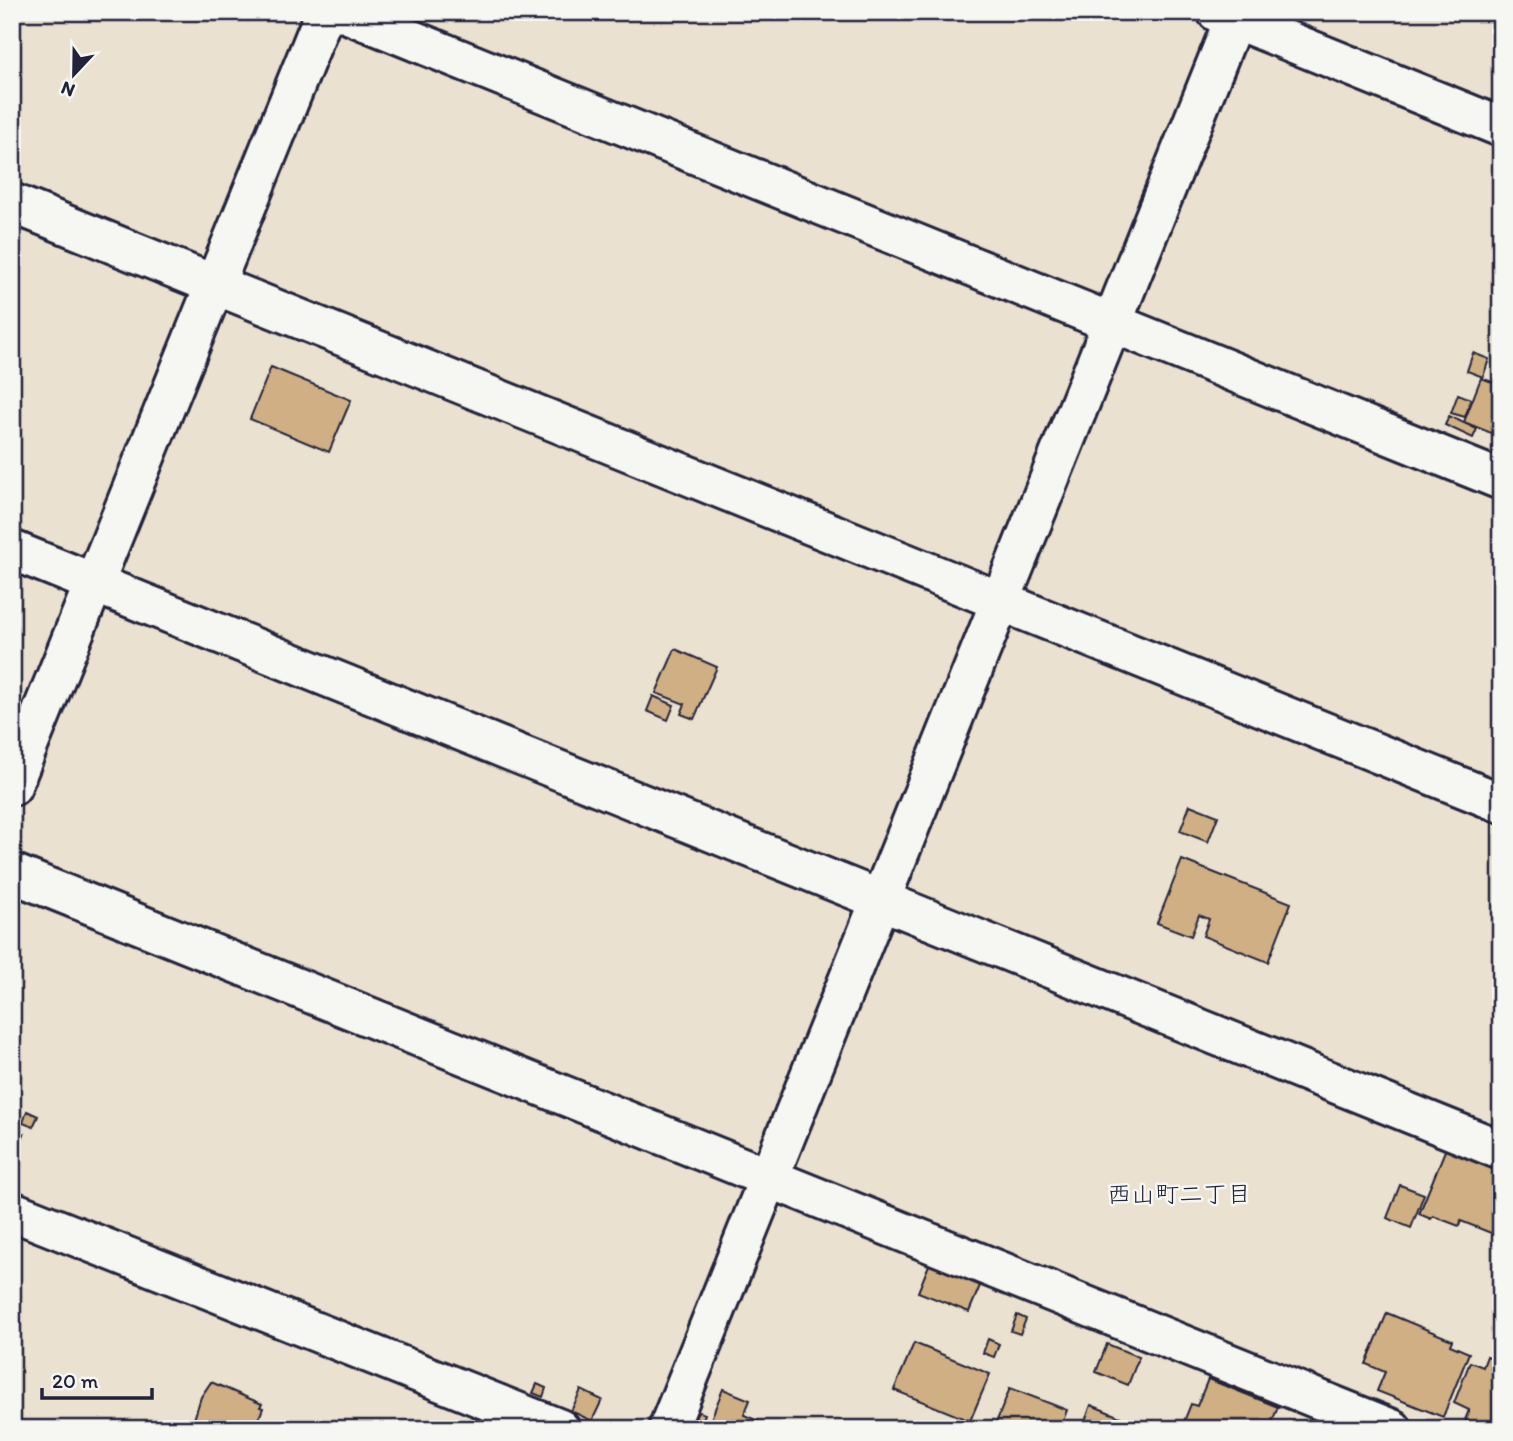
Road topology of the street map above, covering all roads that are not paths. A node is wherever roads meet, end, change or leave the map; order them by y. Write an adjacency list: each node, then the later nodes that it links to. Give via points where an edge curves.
1 (325, 12): 6 (street)
2 (342, 12): 7 (street)
3 (1230, 15): 4 (street); 7 (street)
4 (1501, 127)
5 (12, 203): 6 (street)
6 (216, 285): 10 (street); 11 (street)
7 (1111, 324): 8 (street); 11 (street)
8 (1501, 480)
9 (12, 550): 10 (street)
10 (93, 582): 12 (street); 15 (street)
11 (1000, 600): 13 (street); 15 (street)
12 (12, 786)
13 (1501, 803)
14 (12, 873): 17 (street)
15 (881, 900): 16 (street); 17 (street)
16 (1501, 1150)
17 (769, 1177): 19 (street); 21 (street)
18 (12, 1211): 20 (street)
19 (1323, 1416): 22 (street)
20 (560, 1429)
21 (668, 1429)
22 (1392, 1429)

